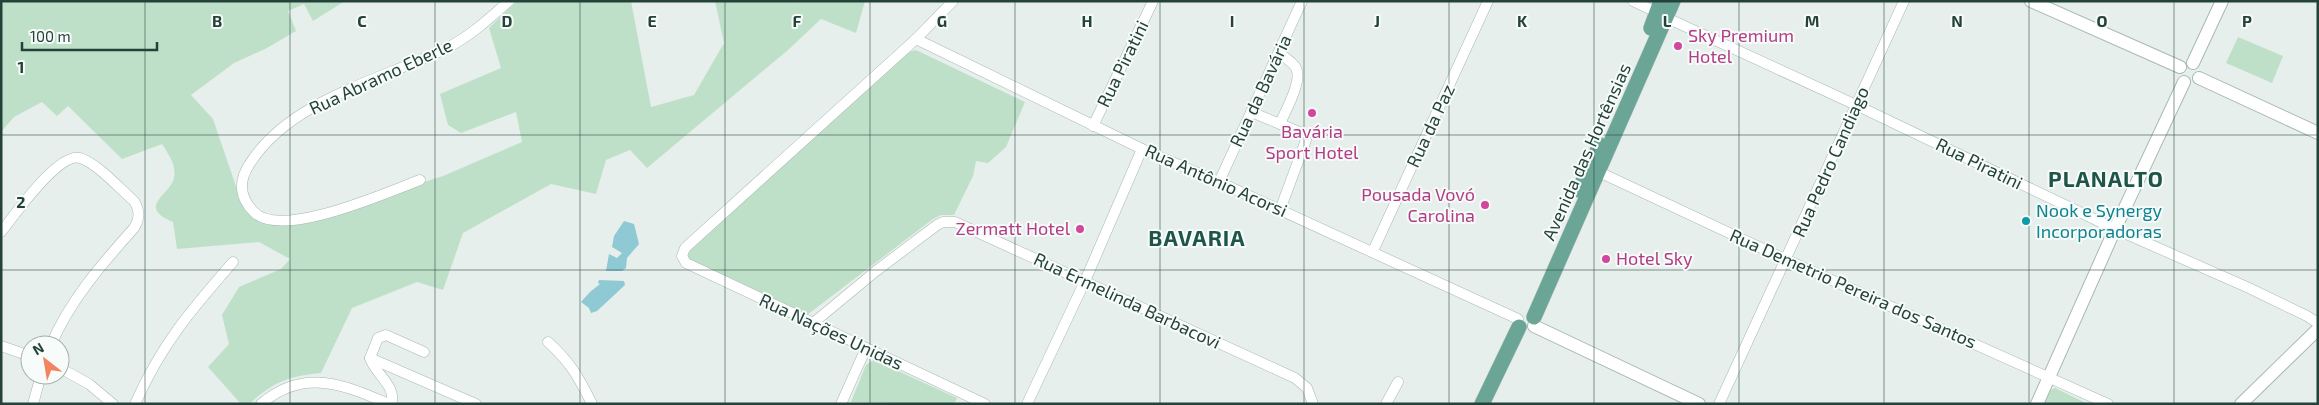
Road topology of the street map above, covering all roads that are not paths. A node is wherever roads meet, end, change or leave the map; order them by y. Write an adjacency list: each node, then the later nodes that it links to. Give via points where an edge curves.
1 (509, 1): 25 (street, Rua Abramo Eberle, via 477,29 446,48 330,98 302,115 266,143 244,174 241,188 247,205 259,217 290,221 315,217)
2 (953, 1): 12 (street)
3 (1153, 1): 21 (street, Rua Piratini)
4 (1302, 1): 13 (street, Rua da Bavária)
5 (1488, 1): 30 (street, Rua da Paz)
6 (1633, 1): 11 (street, Rua Piratini)
7 (1673, 1): 11 (main road, Avenida das Hortênsias)
8 (1904, 1): 18 (street, Rua Pedro Candiago)
9 (2030, 1): 15 (street)
10 (2222, 1): 14 (street)
11 (1662, 11): 18 (street, Rua Piratini); 24 (main road, Avenida das Hortênsias); 34 (main road, Avenida das Hortênsias)
12 (916, 39): 21 (street, Rua Antônio Acorsi); 35 (street, Rua Nações Unidas, via 685,248 682,256 686,263)
13 (1279, 53): 19 (street, Rua da Bavária); 20 (street, via 1296,66 1298,74)
14 (2193, 63): 15 (street); 16 (street, via 2200,70)
15 (2180, 67): 17 (street, via 2178,74)
16 (2199, 78): 17 (street, via 2194,82); 22 (street)
17 (2184, 82): 28 (street)
18 (1856, 106): 28 (street, Rua Piratini); 31 (street, Rua Pedro Candiago)
19 (1251, 112): 20 (street); 26 (street, Rua da Bavária)
20 (1280, 124): 27 (street, via 1302,133 1306,144)
21 (1093, 126): 23 (street, Rua Antônio Acorsi)
22 (2318, 133)
23 (1142, 149): 26 (street, Rua Antônio Acorsi); 33 (street)
24 (1599, 172): 31 (street, Rua Demetrio Pereira dos Santos); 34 (main road, Avenida das Hortênsias)
25 (420, 180)
26 (1218, 182): 27 (street, Rua Antônio Acorsi)
27 (1280, 210): 30 (street, Rua Antônio Acorsi)
28 (2115, 230): 36 (street, Rua Piratini, via 2249,288); 46 (street)
29 (1, 232): 38 (street, via 27,198 69,158 89,162 138,208 138,221 134,228 94,272)
30 (1373, 252): 34 (street, Rua Antônio Acorsi)
31 (1787, 260): 46 (street, Rua Demetrio Pereira dos Santos); 64 (street, Rua Pedro Candiago)
32 (233, 262): 51 (street, via 168,340)
33 (1085, 281): 35 (street, Rua Ermelinda Barbacovi, via 955,222 943,222); 58 (street); 59 (street, Rua Ermelinda Barbacovi, via 1295,378 1307,388)
34 (1526, 322): 61 (main road, Avenida das Hortênsias); 62 (main road, Avenida das Hortênsias); 63 (street, Rua Antônio Acorsi)
35 (812, 324): 41 (street, Rua Nações Unidas)
36 (2318, 324)
37 (2318, 329): 67 (street)
38 (56, 335)
39 (548, 342): 55 (street, via 571,365)
40 (1, 346): 43 (street)
41 (866, 348): 56 (street); 57 (street, Rua Nações Unidas)
42 (424, 352): 44 (street, via 382,335)
43 (20, 353)
44 (370, 358): 53 (street, via 393,395); 54 (street)
45 (70, 374): 50 (street)
46 (2050, 376): 65 (street); 66 (street, Rua Demetrio Pereira dos Santos)
47 (1398, 382): 60 (street)
48 (38, 385): 49 (street)
49 (32, 404)
50 (113, 404)
51 (135, 404)
52 (261, 404): 53 (street, via 287,388 325,382 341,384)
53 (390, 404)
54 (476, 404)
55 (592, 404)
56 (841, 404)
57 (985, 404)
58 (1027, 404)
59 (1312, 404)
60 (1386, 404)
61 (1482, 404)
62 (1492, 404)
63 (1699, 404)
64 (1720, 404)
65 (2037, 404)
66 (2108, 404)
67 (2241, 404)

